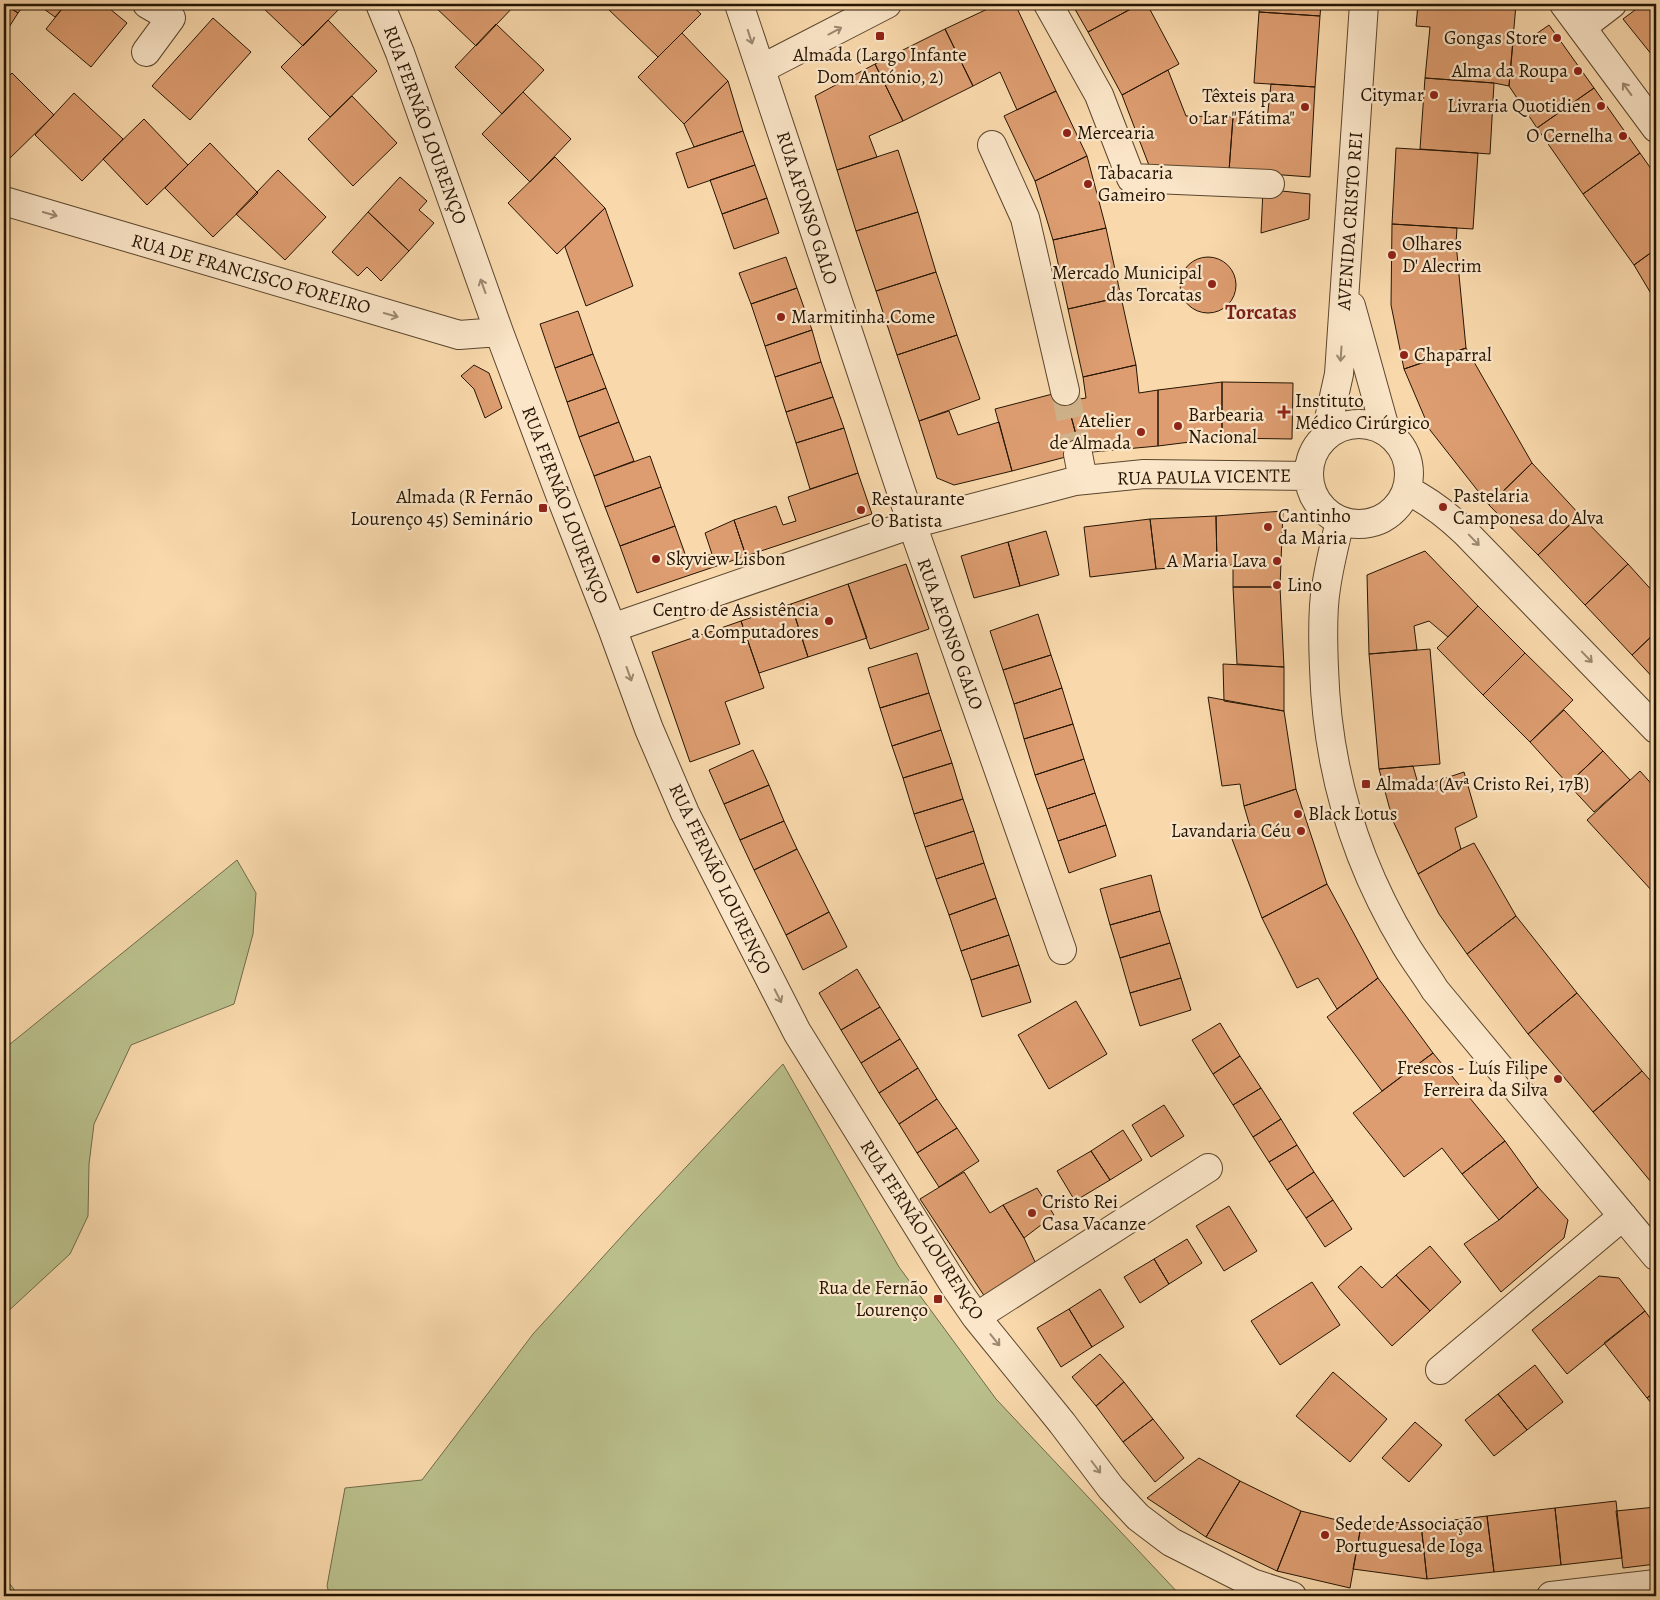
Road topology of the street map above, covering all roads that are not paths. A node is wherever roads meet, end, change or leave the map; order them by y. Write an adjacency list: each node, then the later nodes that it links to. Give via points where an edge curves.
1 (147, 4): 10 (street, via 171,18)
2 (380, 4): 17 (street, RUA FERNÃO LOURENÇO, one-way to 2)
3 (739, 4): 11 (street, RUA AFONSO GALO, one-way to 11)
4 (886, 4): 11 (street, one-way to 4)
5 (1048, 4): 14 (street, via 1099,95 1131,178)
6 (1364, 4): 16 (street, AVENIDA CRISTO REI)
7 (1564, 4): 9 (street)
8 (1612, 4): 9 (street)
9 (1582, 27): 12 (street, one-way to 9)
10 (146, 52)
11 (761, 70): 24 (street, RUA AFONSO GALO)
12 (1656, 128)
13 (992, 145): 18 (street, via 1025,218)
14 (1270, 184)
15 (4, 201): 17 (street, RUA DE FRANCISCO FOREIRO, one-way to 17, via 459,335)
16 (1346, 288): 19 (street); 20 (street, AVENIDA CRISTO REI, one-way to 20, via 1340,374)
17 (499, 332): 25 (street, RUA FERNÃO LOURENÇO)
18 (1064, 391)
19 (1386, 432): 20 (street, via 1355,424 1339,428); 22 (street, via 1399,444 1406,458)
20 (1325, 437): 21 (street, via 1315,451)
21 (1309, 476): 23 (street, via 1315,500); 24 (street, RUA PAULA VICENTE, via 1144,474 1081,467)
22 (1407, 490): 23 (street, via 1388,516 1373,523 1357,525); 26 (street, one-way to 26, via 1446,514 1465,532)
23 (1340, 521): 29 (street, via 1325,590 1325,699 1343,802 1360,853 1402,939 1435,990)
24 (912, 524): 25 (street, RUA PAULA VICENTE); 27 (street, RUA AFONSO GALO)
25 (612, 628): 31 (street, RUA FERNÃO LOURENÇO, one-way to 31, via 649,729 685,813 797,1032)
26 (1656, 729)
27 (1062, 950)
28 (1208, 1168): 31 (street)
29 (1623, 1216): 30 (street); 32 (street)
30 (1656, 1256)
31 (976, 1317): 34 (street, RUA FERNÃO LOURENÇO, one-way to 34, via 1111,1488 1138,1517 1171,1542 1252,1583)
32 (1440, 1370)
33 (1656, 1584): 35 (street)
34 (1292, 1596)
35 (1551, 1596)

